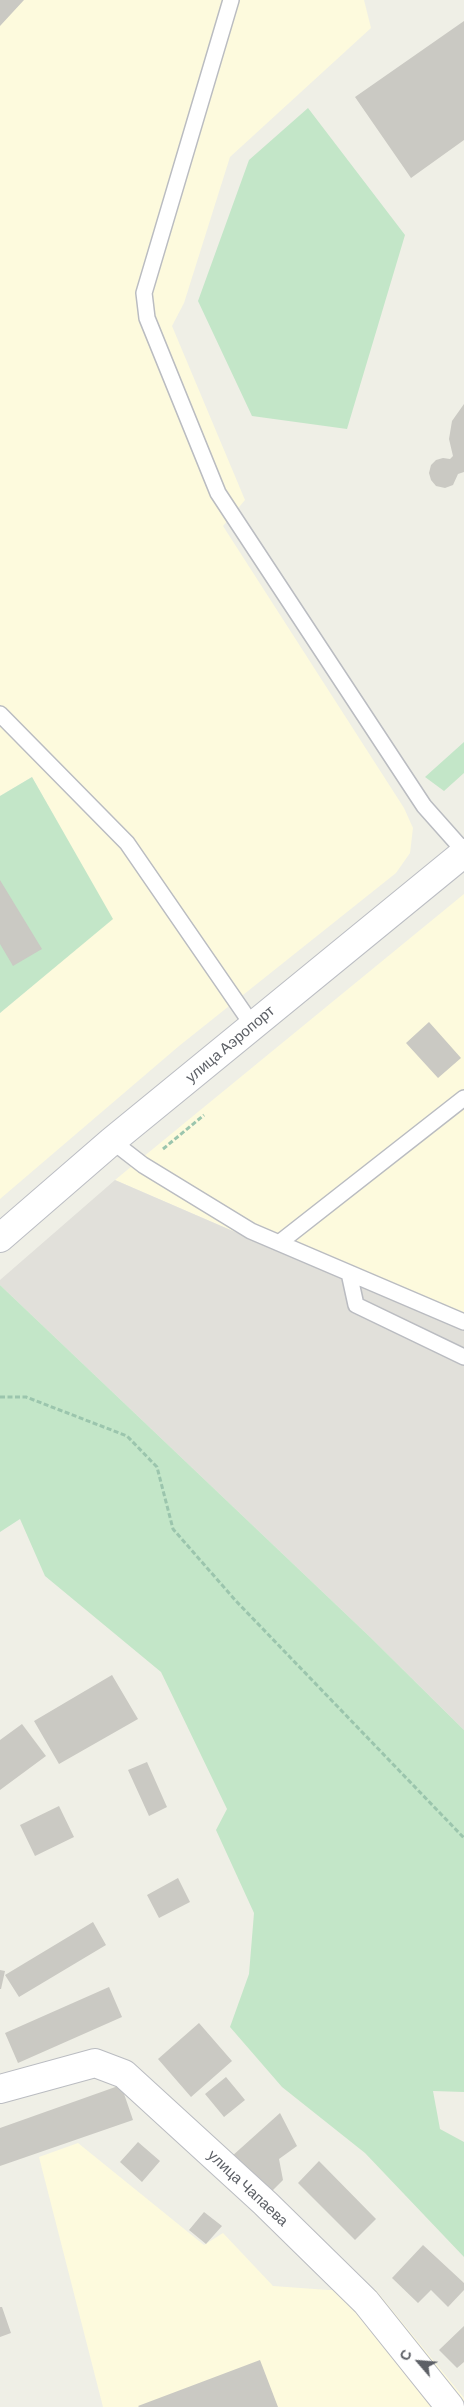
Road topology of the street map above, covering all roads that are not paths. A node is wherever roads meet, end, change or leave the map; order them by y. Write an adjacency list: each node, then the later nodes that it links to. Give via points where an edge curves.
1 (231, 0): 3 (lane, via 144,293 147,318 218,493 424,806)
2 (0, 714): 4 (lane, via 127,842)
3 (464, 852): 4 (main road, улица Аэропорт)
4 (253, 1026): 6 (main road, улица Аэропорт)
5 (464, 1098): 8 (lane)
6 (112, 1140): 7 (main road, улица Аэропорт); 8 (lane, via 143,1165 251,1231)
7 (0, 1238)
8 (279, 1243): 9 (lane)
9 (349, 1273): 10 (lane); 11 (lane, via 356,1305)
10 (464, 1322)
11 (464, 1357)
12 (0, 2089): 13 (main road, улица Чапаева, via 95,2063 124,2074 265,2203 366,2302)
13 (450, 2407)

